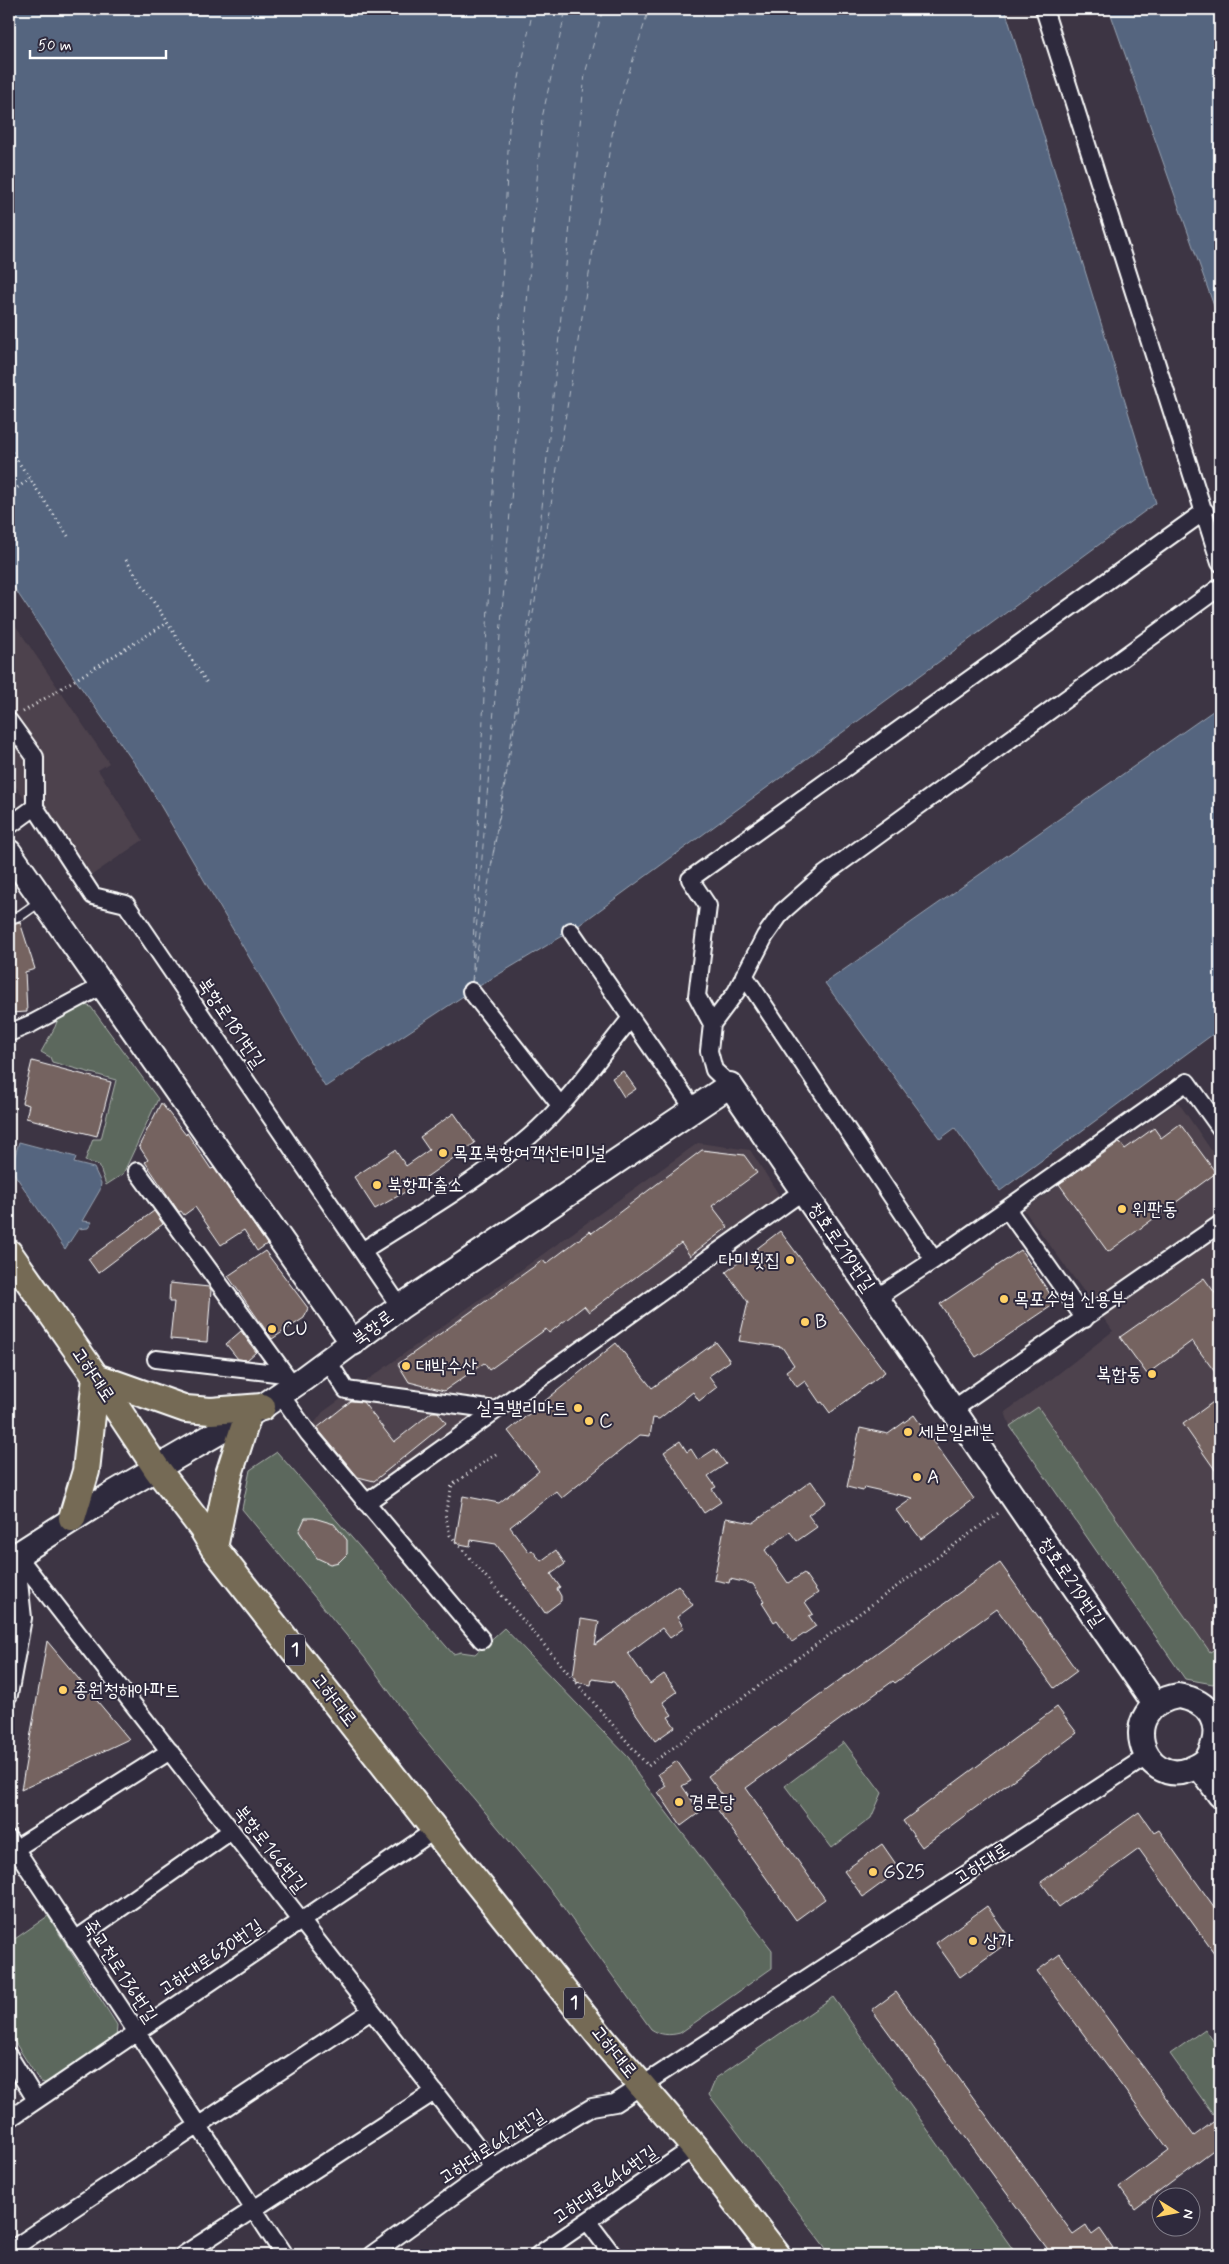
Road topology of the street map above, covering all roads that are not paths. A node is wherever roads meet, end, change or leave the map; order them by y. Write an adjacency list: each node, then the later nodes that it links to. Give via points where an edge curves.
1 (1044, 9): 2 (street)
2 (1205, 511): 3 (street); 16 (street, via 690,879 708,906 697,996)
3 (1220, 563)
4 (1220, 587): 12 (street, via 825,874 782,912 764,936)
5 (13, 719): 6 (street, via 35,757)
6 (35, 806): 7 (street); 26 (street, 북항로181번길, via 94,896 126,904)
7 (9, 826)
8 (9, 852): 9 (street)
9 (42, 900): 10 (lane); 13 (street)
10 (9, 919)
11 (571, 931): 15 (street)
12 (744, 975): 16 (street, via 736,992); 28 (street)
13 (102, 986): 17 (street); 32 (street)
14 (471, 991): 19 (street)
15 (631, 1018): 19 (street); 20 (street)
16 (712, 1024): 18 (street, via 709,1050 714,1070)
17 (9, 1033)
18 (730, 1085): 20 (street, 북항로); 23 (street, 청호로219번길)
19 (560, 1105): 26 (street, via 530,1137 465,1185)
20 (693, 1108): 30 (street, 북항로)
21 (1220, 1128): 24 (street, via 1187,1082)
22 (137, 1171): 36 (street)
23 (803, 1191): 29 (street, 청호로219번길); 38 (street)
24 (1007, 1209): 28 (street); 31 (street)
25 (1220, 1224): 31 (street)
26 (362, 1251): 30 (street, 북항로181번길)
27 (9, 1253): 35 (main road, 고하대로 / 1)
28 (934, 1260): 29 (street)
29 (876, 1298): 37 (street, 청호로219번길)
30 (400, 1307): 32 (street, 북항로)
31 (1085, 1319): 37 (street)
32 (353, 1343): 34 (street, 북항로)
33 (156, 1359): 36 (street)
34 (328, 1361): 36 (street, 북항로); 38 (street, via 346,1390)
35 (96, 1377): 36 (main road, via 186,1409 211,1411); 39 (main road, 고하대로 / 1); 41 (main road, via 86,1471)
36 (273, 1395): 39 (street, 북항로); 40 (street); 42 (main road, via 229,1474)
37 (953, 1409): 46 (street, 청호로219번길)
38 (496, 1410): 40 (street)
39 (157, 1469): 41 (street, 북항로); 42 (main road, 고하대로 / 1)
40 (366, 1503): 44 (street)
41 (72, 1518): 43 (street, 북항로)
42 (214, 1548): 52 (main road, 고하대로 / 1)
43 (13, 1557): 45 (street, via 23,1618); 48 (street, 북항로166번길)
44 (482, 1640)
45 (9, 1695)
46 (1155, 1704): 47 (street, via 1178,1696 1191,1698 1209,1711); 49 (street, via 1146,1714 1142,1726)
47 (1217, 1728): 50 (street, via 1209,1757)
48 (170, 1751): 53 (street, 북항로166번길); 54 (street)
49 (1146, 1757): 50 (street, via 1170,1771 1183,1772); 60 (street, 고하대로)
50 (1199, 1766): 51 (street)
51 (1220, 1795)
52 (435, 1830): 55 (street, 고하대로630번길); 60 (main road, 고하대로 / 1)
53 (232, 1831): 55 (street, 북항로166번길); 56 (street)
54 (12, 1844): 56 (street, 죽교천로136번길)
55 (301, 1921): 57 (street, 북항로166번길); 58 (street, 고하대로630번길)
56 (75, 1940): 58 (street, 죽교천로136번길)
57 (371, 2011): 61 (street, 북항로166번길); 64 (street)
58 (136, 2032): 62 (street, 고하대로630번길); 64 (street, 죽교천로136번길)
59 (9, 2056): 62 (street)
60 (641, 2086): 65 (main road, 고하대로 / 1); 66 (street, 고하대로642번길, via 616,2103 592,2107)
61 (434, 2092): 66 (street, 북항로166번길); 67 (street)
62 (36, 2100): 63 (street, 고하대로630번길)
63 (9, 2119)
64 (198, 2126): 67 (street, 죽교천로136번길); 69 (street)
65 (694, 2147): 68 (street, 고하대로646번길); 75 (main road, 고하대로 / 1)
66 (493, 2167): 72 (street, 고하대로642번길)
67 (254, 2210): 70 (street); 71 (street, 죽교천로136번길)
68 (588, 2222): 73 (street, 고하대로646번길); 74 (street)
69 (15, 2247)
70 (183, 2255)
71 (284, 2255)
72 (371, 2255)
73 (538, 2255)
74 (613, 2255)
75 (777, 2255)

